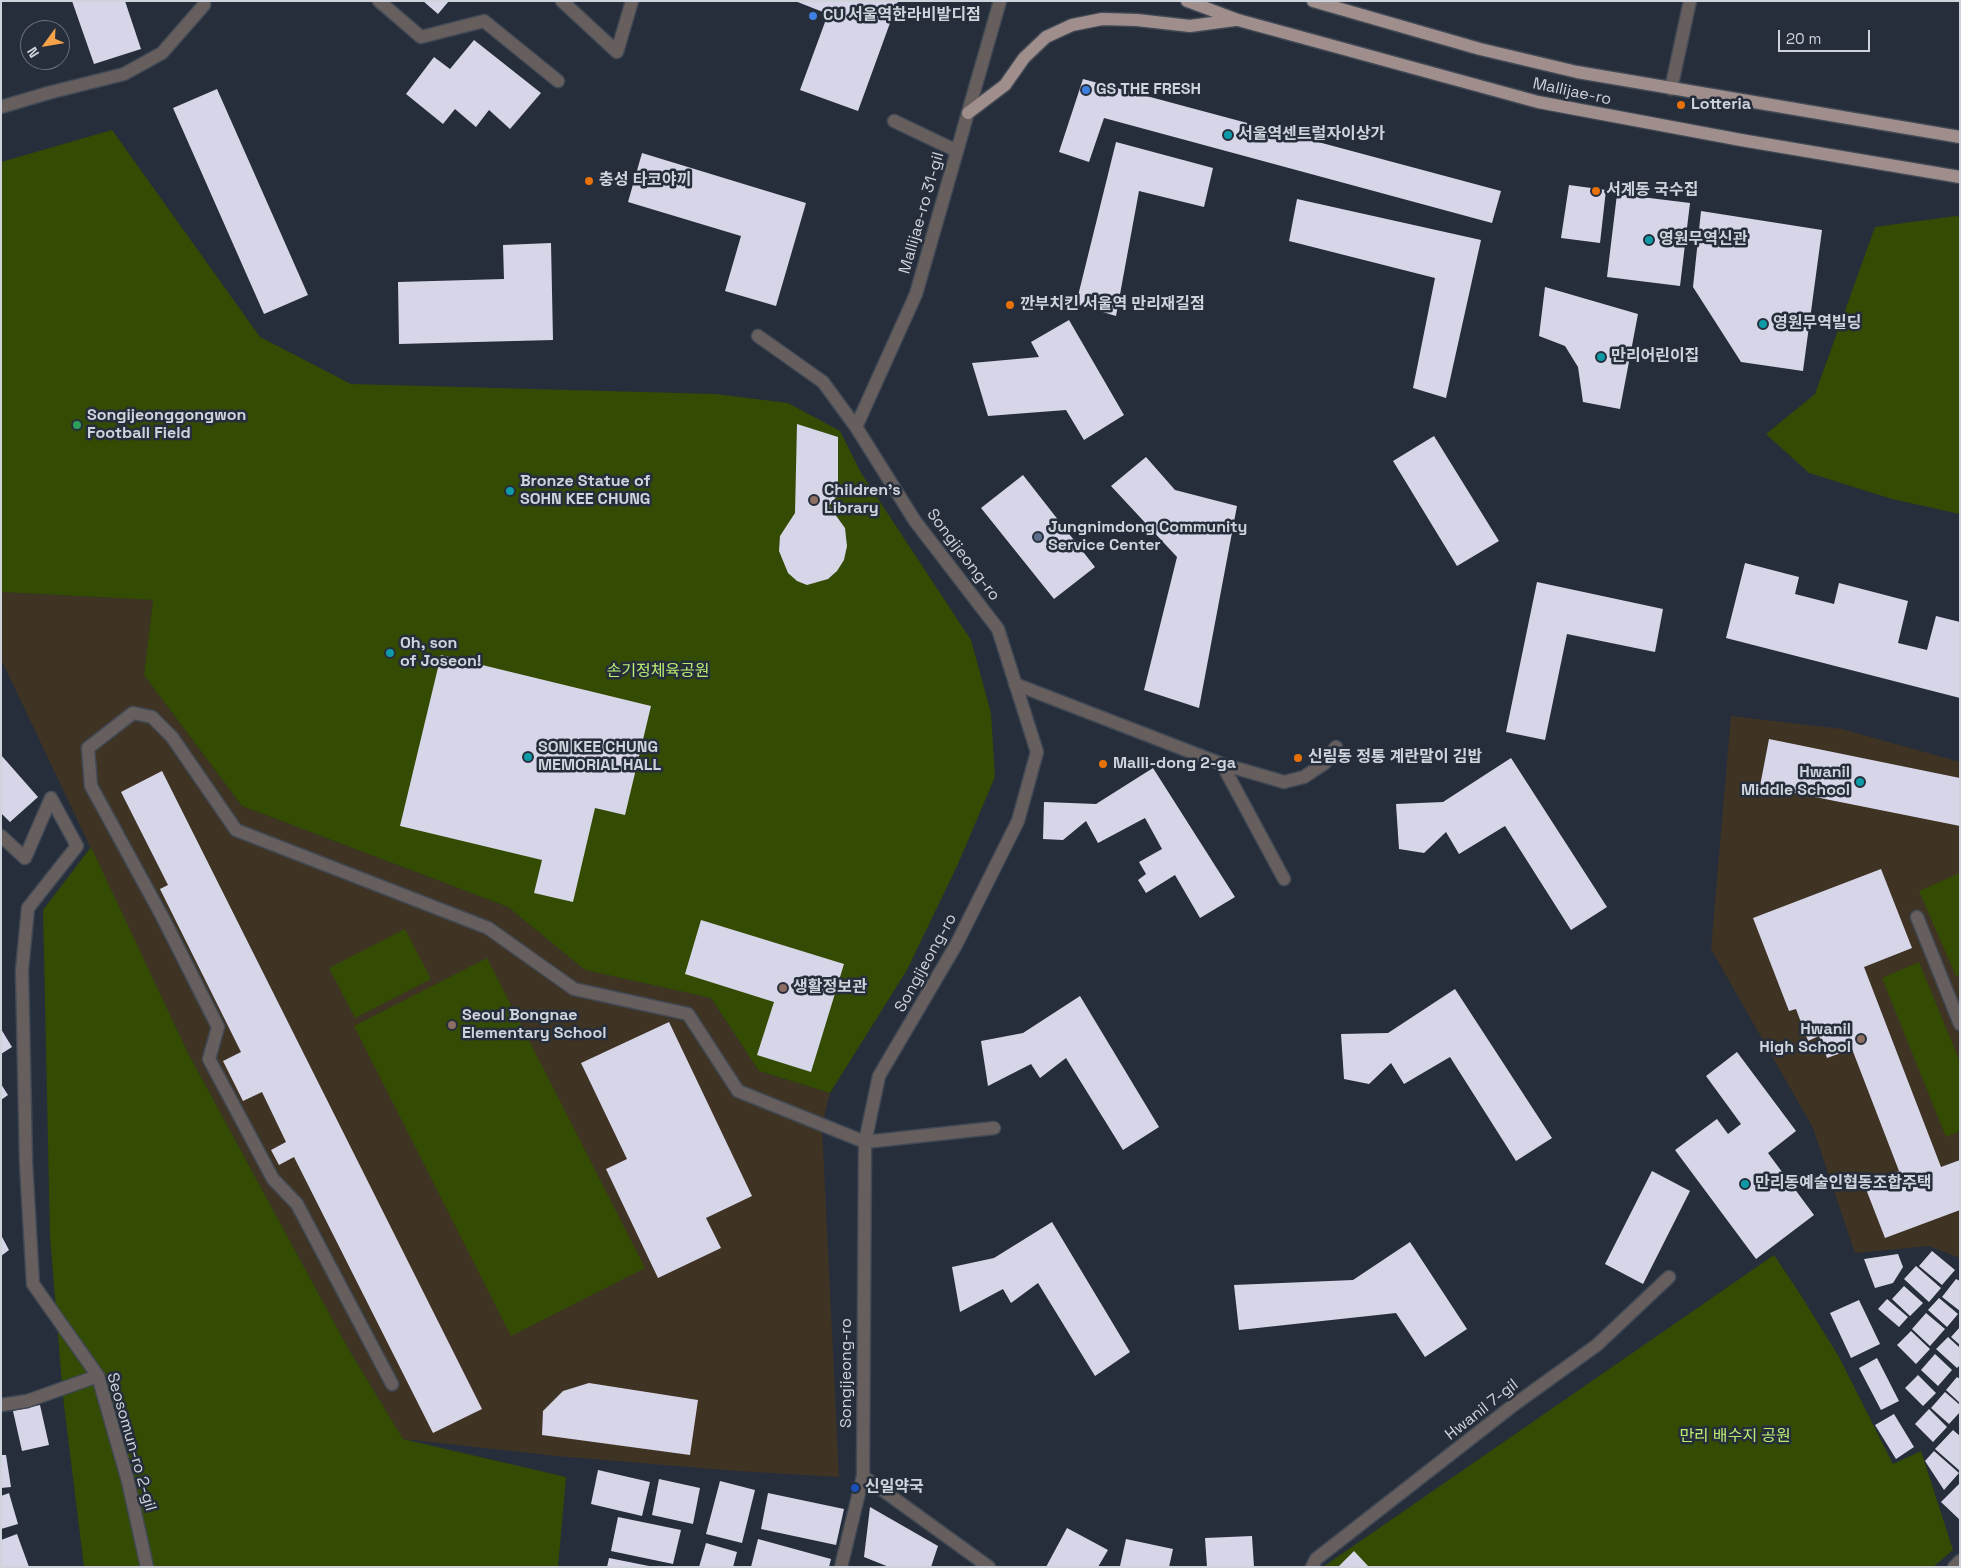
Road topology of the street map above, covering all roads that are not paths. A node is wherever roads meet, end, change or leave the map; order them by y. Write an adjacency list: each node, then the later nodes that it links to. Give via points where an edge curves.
1 (204, 1): 13 (street, via 162,53 124,74)
2 (379, 1): 11 (street, via 421,37 484,22)
3 (562, 1): 4 (street, via 617,52)
4 (632, 1)
5 (1000, 1): 14 (street, Mallijae-ro 31-gil)
6 (1186, 1): 10 (main road, Mallijae-ro)
7 (1209, 1): 10 (main road)
8 (1313, 1): 12 (main road, Mallijae-ro, via 1480,49 1577,72)
9 (1690, 1): 12 (street)
10 (1238, 20): 14 (main road, via 1190,26 1102,19 1072,24 1046,37 1024,58 1005,85); 18 (main road, Mallijae-ro, via 1538,102)
11 (558, 82)
12 (1671, 89): 16 (main road, Mallijae-ro)
13 (1, 107)
14 (968, 113): 17 (street, Mallijae-ro 31-gil)
15 (894, 121): 17 (street)
16 (1960, 137)
17 (957, 151): 20 (street, Mallijae-ro 31-gil, via 916,294)
18 (1960, 177)
19 (758, 336): 20 (street, Songijeong-ro, via 823,382)
20 (856, 427): 21 (street, Songijeong-ro, via 915,521 998,629)
21 (1016, 684): 23 (street); 29 (street, Songijeong-ro, via 1037,752 1018,821 956,945 879,1076)
22 (1336, 747): 23 (street, via 1325,763 1304,777 1284,782)
23 (1222, 764): 25 (street)
24 (1, 836): 31 (street, Seosomun-ro 2-gil, via 25,858 51,798 77,846 28,908 22,970 26,1164 33,1284)
25 (1284, 879)
26 (1917, 917): 27 (street)
27 (1960, 1024)
28 (994, 1128): 29 (street)
29 (865, 1142): 32 (street, via 738,1091 688,1014 574,989 488,928 236,830 172,737 152,717 133,713 88,748 91,786 218,1027 209,1059 273,1179 297,1204); 34 (street, Songijeong-ro)
30 (1669, 1277): 39 (street, Hwanil 7-gil, via 1597,1346 1511,1407 1316,1560)
31 (98, 1376): 33 (street, via 27,1401); 36 (street, Seosomun-ro 2-gil, via 128,1481)
32 (392, 1384)
33 (1, 1405)
34 (863, 1476): 37 (street, Songijeong-ro); 38 (street)
35 (1960, 1561): 40 (street)
36 (147, 1567)
37 (841, 1567)
38 (989, 1567)
39 (1312, 1567)
40 (1954, 1567)

